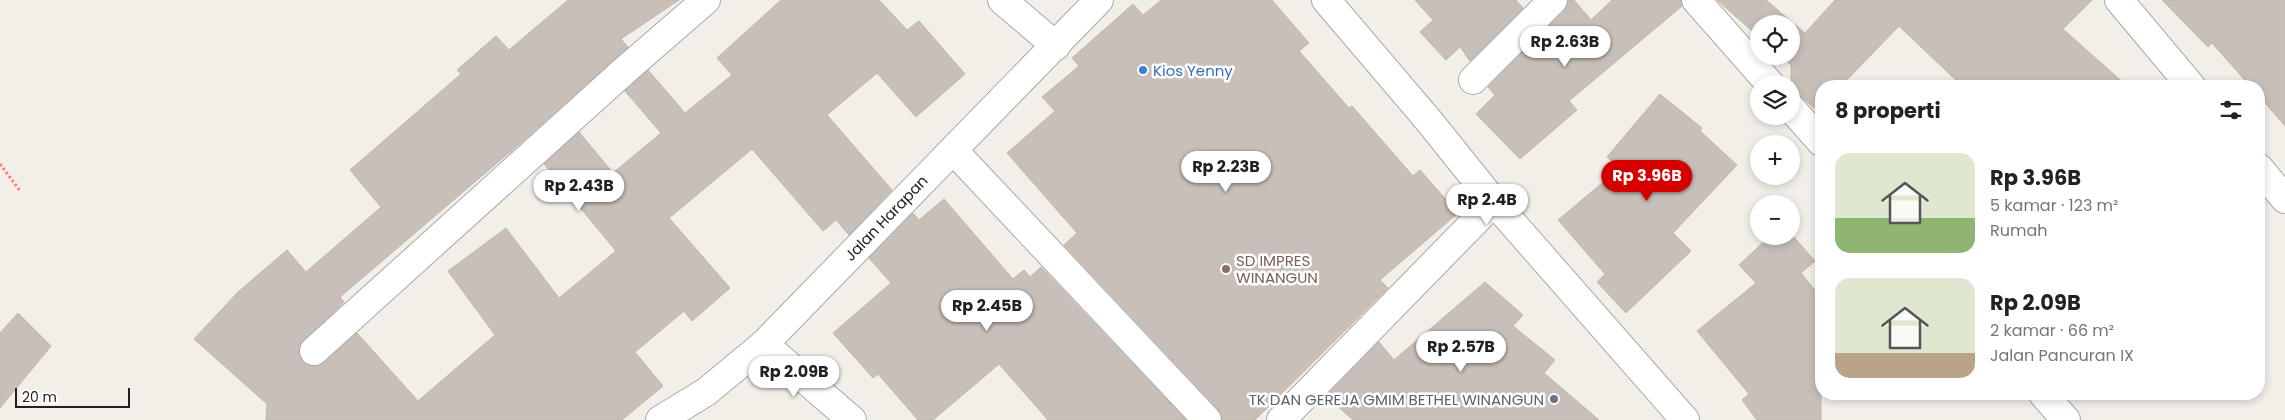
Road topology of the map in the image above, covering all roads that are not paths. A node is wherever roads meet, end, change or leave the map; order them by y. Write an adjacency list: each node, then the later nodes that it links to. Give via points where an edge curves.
1 (706, 0): 19 (street)
2 (1002, 0): 8 (street)
3 (1099, 0): 8 (street, Jalan Harapan)
4 (1326, 0): 17 (street)
5 (1553, 0): 10 (street)
6 (1696, 0): 9 (street)
7 (2119, 0): 11 (street)
8 (1056, 46): 14 (street, Jalan Harapan)
9 (1762, 75)
10 (1473, 80)
11 (2186, 80)
12 (1800, 118): 13 (street)
13 (1815, 135)
14 (953, 150): 18 (street, Jalan Harapan); 23 (street)
15 (2265, 175): 16 (street)
16 (2285, 199)
17 (1494, 202): 24 (street); 25 (street)
18 (764, 344): 21 (street, Jalan Harapan, via 706,392); 22 (street)
19 (314, 351)
20 (2048, 400): 26 (street)
21 (660, 420)
22 (852, 420)
23 (1206, 420)
24 (1281, 420)
25 (1685, 420)
26 (2066, 420)

